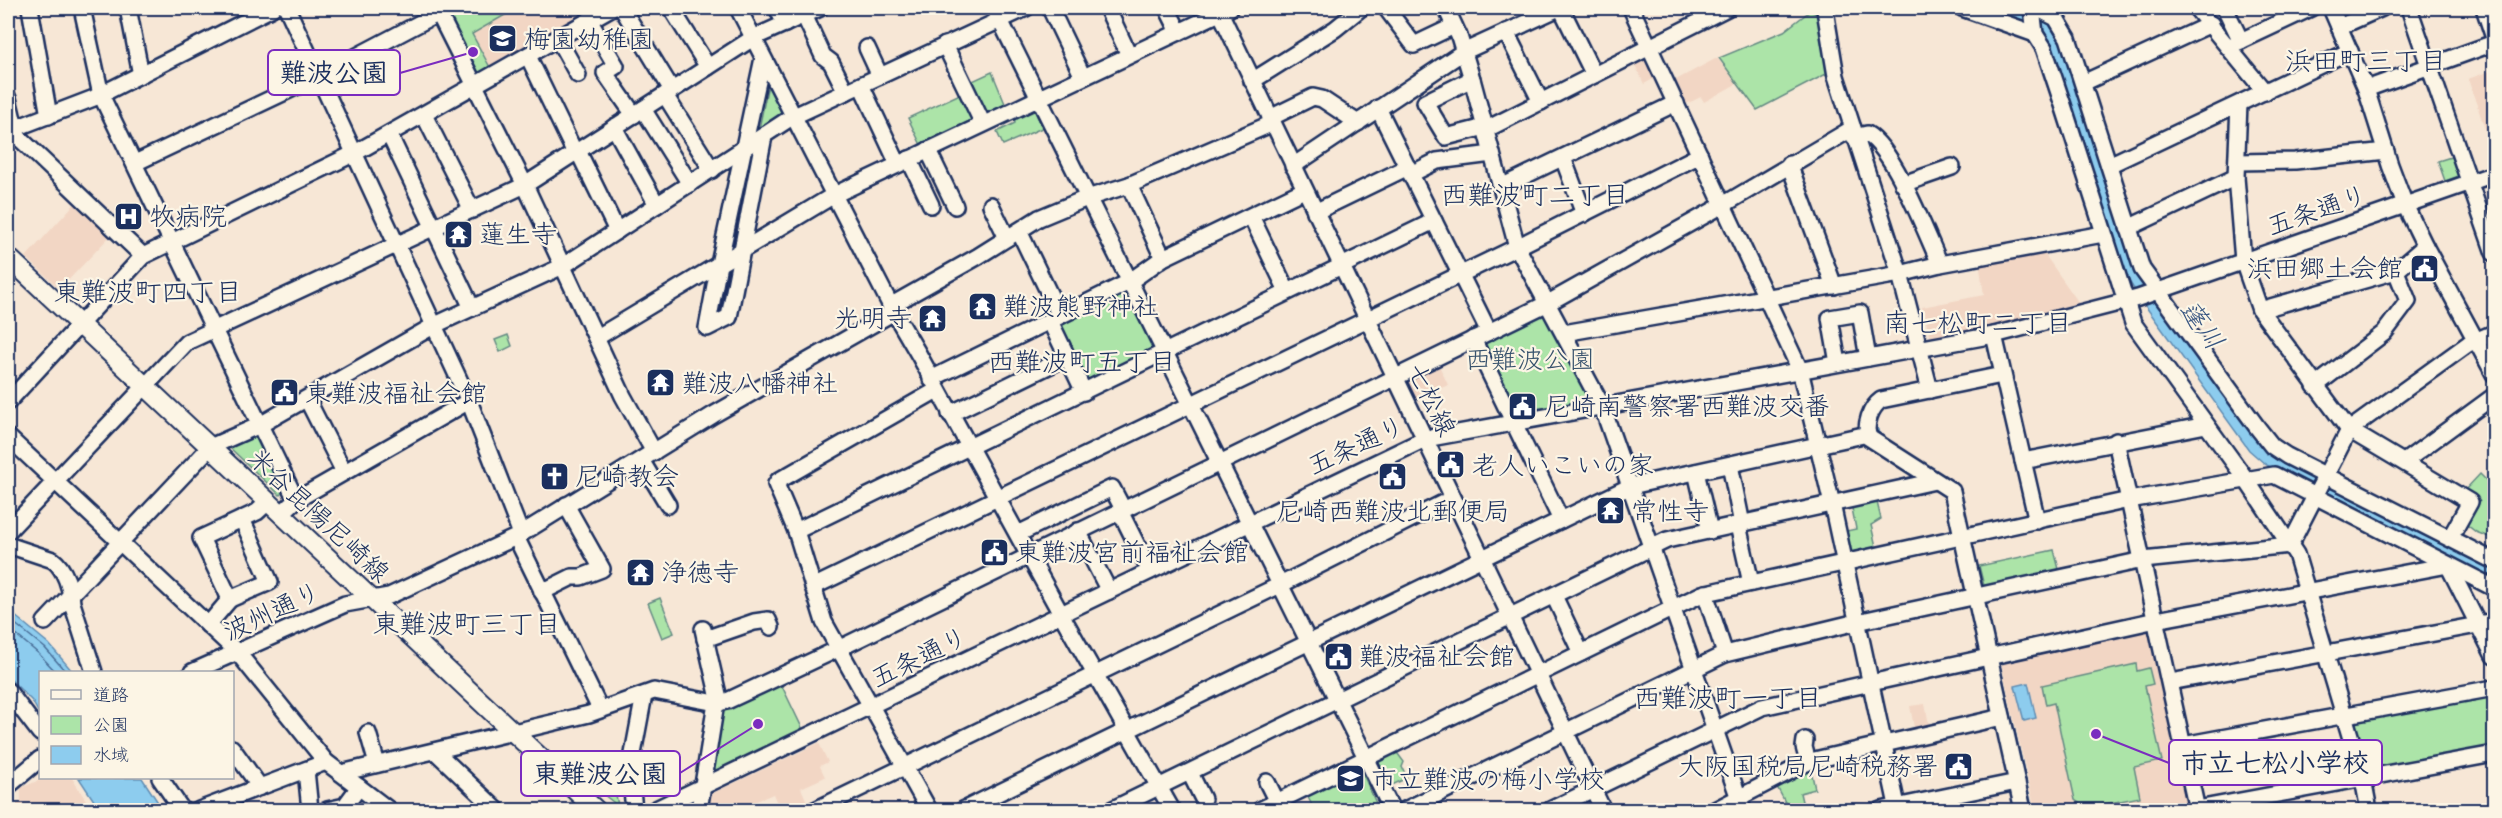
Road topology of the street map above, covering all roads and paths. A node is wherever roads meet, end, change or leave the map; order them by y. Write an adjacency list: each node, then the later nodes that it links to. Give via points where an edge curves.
1 (30, 8): 84 (street)
2 (82, 8): 75 (street)
3 (128, 8): 60 (street)
4 (272, 8): 60 (street)
5 (287, 8): 63 (street)
6 (611, 8): 37 (street)
7 (622, 8): 74 (street)
8 (671, 8): 59 (street)
9 (738, 8): 47 (street)
10 (777, 8): 38 (street)
11 (820, 8): 36 (street)
12 (1026, 8): 34 (street)
13 (1050, 8): 65 (street)
14 (1107, 8): 55 (street)
15 (1167, 8): 42 (street)
16 (1361, 8): 67 (street)
17 (1386, 8): 40 (street, via 1414,45)
18 (1446, 8): 40 (street)
19 (1560, 8): 43 (street); 62 (street)
20 (1630, 8): 51 (street)
21 (1727, 8): 51 (street)
22 (1824, 8): 92 (street, via 1836,76)
23 (1962, 8): 44 (street)
24 (2196, 8): 39 (street)
25 (2225, 8): 48 (street)
26 (2311, 8): 35 (street)
27 (2331, 8): 41 (street)
28 (2382, 8): 41 (street)
29 (2409, 8): 58 (street)
30 (2484, 8): 45 (street)
31 (1222, 9): 42 (street); 67 (street, 七松線)
32 (2042, 9): 44 (street); 68 (street, via 2068,38)
33 (437, 10): 63 (street); 70 (street)
34 (997, 14): 50 (street); 77 (street)
35 (2281, 14): 48 (street)
36 (804, 15): 38 (street); 72 (street)
37 (589, 20): 46 (street); 82 (street, via 616,66 605,73)
38 (785, 24): 47 (street)
39 (2211, 24): 48 (street); 68 (street)
40 (1454, 26): 54 (street)
41 (2339, 27): 53 (street)
42 (1179, 32): 55 (street)
43 (1506, 32): 54 (street); 78 (street)
44 (2034, 32): 137 (street, via 2057,86)
45 (2494, 38)
46 (558, 39): 56 (street); 61 (street)
47 (753, 39): 57 (street); 59 (street)
48 (2235, 43): 73 (street)
49 (2494, 43): 58 (street)
50 (945, 45): 64 (street); 88 (street)
51 (1650, 47): 62 (street); 79 (street)
52 (867, 48): 64 (street)
53 (2349, 51): 71 (street); 73 (street)
54 (1463, 52): 66 (street); 81 (street)
55 (1129, 55): 65 (street)
56 (528, 56): 70 (street); 98 (street)
57 (763, 58): 85 (street); 95 (street)
58 (2429, 66): 71 (street); 113 (street)
59 (708, 67): 74 (street)
60 (141, 75): 75 (street)
61 (578, 75)
62 (1594, 75): 78 (street)
63 (319, 76): 99 (street); 104 (street)
64 (880, 76): 69 (street)
65 (1083, 77): 77 (street)
66 (1472, 79): 90 (street); 90 (street, via 1425,102 1446,137)
67 (1252, 81): 86 (street, 七松線)
68 (2083, 83): 106 (street)
69 (861, 85): 72 (street); 103 (street)
70 (475, 87): 83 (street); 116 (street)
71 (2366, 88): 97 (street)
72 (846, 92): 85 (street)
73 (2265, 92): 80 (street)
74 (668, 93): 82 (street); 109 (street)
75 (101, 95): 84 (street); 104 (street)
76 (8, 98): 91 (street)
77 (1038, 98): 88 (street); 121 (street)
78 (1541, 102): 90 (street)
79 (1676, 103): 101 (street); 102 (street)
80 (2239, 104): 106 (street); 111 (street)
81 (1378, 108): 87 (street); 110 (street)
82 (638, 112): 89 (street); 114 (street)
83 (424, 115): 93 (street); 128 (street)
84 (49, 116): 91 (street)
85 (792, 117): 94 (street); 120 (street)
86 (1271, 120): 87 (street, 波州通り, via 1313,97); 107 (street, 七松線); 117 (street, 波州通り)
87 (1358, 123): 107 (street)
88 (983, 124): 96 (street)
89 (614, 128): 98 (street); 123 (street)
90 (1485, 129): 100 (street)
91 (10, 130): 144 (street)
92 (1854, 132): 105 (street); 115 (street, via 1876,139); 154 (street)
93 (389, 134): 99 (street); 133 (street)
94 (764, 136): 95 (street); 142 (street)
95 (743, 149): 109 (street); 148 (street)
96 (928, 150): 103 (street); 127 (street)
97 (2386, 151): 111 (street); 126 (street)
98 (577, 152): 116 (street); 135 (street)
99 (355, 153): 138 (street); 139 (street)
100 (1492, 154): 110 (street, via 1437,161); 118 (street)
101 (1700, 155): 125 (street); 130 (street)
102 (1563, 158): 118 (street); 130 (street)
103 (904, 161): 120 (street); 124 (street)
104 (135, 163): 138 (street)
105 (1789, 165): 125 (street); 156 (street)
106 (2109, 165): 134 (street)
107 (1293, 166): 119 (street, 七松線)
108 (1952, 167): 115 (street)
109 (712, 170): 114 (street)
110 (1410, 170): 129 (street); 132 (street)
111 (2236, 170): 134 (street); 147 (street)
112 (2494, 174): 113 (street, 五条通り)
113 (2470, 183): 126 (street, 五条通り); 143 (street)
114 (690, 184): 123 (street)
115 (1903, 184): 149 (street)
116 (525, 185): 128 (street); 151 (street)
117 (1129, 185): 121 (street, 波州通り); 146 (street)
118 (1501, 187): 141 (street)
119 (1304, 190): 129 (street, 七松線); 131 (street)
120 (834, 195): 142 (street); 163 (street)
121 (1087, 198): 136 (street, 波州通り); 155 (street)
122 (991, 204): 136 (street)
123 (657, 205): 135 (street)
124 (932, 205)
125 (1723, 205): 159 (street); 161 (street)
126 (2405, 205): 140 (street); 147 (street, 五条通り)
127 (955, 206)
128 (472, 210): 133 (street)
129 (1315, 212): 150 (street, 七松線)
130 (1584, 214): 141 (street)
131 (1251, 216): 146 (street); 157 (street)
132 (1434, 221): 150 (street); 153 (street)
133 (435, 228): 139 (street); 162 (street)
134 (2128, 228): 158 (street, via 2142,269)
135 (617, 231): 151 (street)
136 (1013, 234): 163 (street, 波州通り); 165 (street)
137 (2103, 234): 149 (street); 160 (street)
138 (172, 242): 144 (street); 169 (street)
139 (399, 245): 168 (street); 169 (street)
140 (2424, 246): 152 (street); 176 (street)
141 (1517, 247): 153 (street); 161 (street)
142 (740, 251): 148 (street); 148 (street, via 729,317 707,328)
143 (2494, 253)
144 (143, 256): 167 (street)
145 (8, 257): 167 (main road, 米谷昆陽尼崎線)
146 (1163, 258): 155 (street)
147 (2243, 261): 158 (street, 五条通り); 164 (street)
148 (719, 264): 174 (street)
149 (1940, 264): 154 (street)
150 (1340, 265): 157 (street); 166 (street, 七松線)
151 (563, 266): 162 (street); 174 (street)
152 (2396, 271): 164 (street); 188 (street, via 2408,301 2384,333)
153 (1460, 274): 166 (street); 170 (street)
154 (1900, 274): 156 (street); 177 (street)
155 (1129, 282): 165 (street); 178 (street)
156 (1834, 286): 159 (street)
157 (1287, 291): 178 (street)
158 (2155, 292): 160 (street, 五条通り); 216 (street, via 2272,446)
159 (1766, 298): 171 (street); 182 (street)
160 (2132, 300): 173 (street, 五条通り); 200 (street, via 2133,323)
161 (1548, 303): 170 (street); 171 (street)
162 (472, 308): 168 (street)
163 (892, 309): 186 (street); 209 (street, 波州通り)
164 (2260, 310): 188 (street)
165 (1055, 319): 179 (street); 186 (street)
166 (1366, 319): 185 (street, 七松線); 195 (street)
167 (79, 324): 187 (main road, 米谷昆陽尼崎線); 194 (street)
168 (435, 325): 192 (street); 193 (street)
169 (214, 329): 187 (street, via 183,345); 199 (street)
170 (1489, 332): 175 (street)
171 (1564, 333): 196 (street)
172 (2494, 333): 176 (street)
173 (1994, 335): 177 (street, 五条通り); 184 (street)
174 (596, 338): 209 (street)
175 (1473, 339): 185 (street); 198 (street)
176 (2476, 341): 183 (street); 201 (street)
177 (1920, 349): 180 (street, 五条通り); 189 (street)
178 (1164, 354): 190 (street); 195 (street)
179 (1067, 357): 190 (street); 197 (street)
180 (1868, 358): 181 (street, 五条通り); 181 (street, via 1860,313 1830,318)
181 (1838, 363): 182 (street, 五条通り)
182 (1800, 370): 196 (street, 五条通り); 206 (street)
183 (2494, 374)
184 (2002, 375): 189 (street); 210 (street)
185 (1394, 377): 204 (street, 七松線); 212 (street)
186 (934, 384): 197 (street); 237 (street, via 778,481)
187 (145, 386): 207 (main road, 米谷昆陽尼崎線); 219 (street)
188 (2315, 386): 201 (street)
189 (1930, 390): 202 (street, via 1881,400 1869,417)
190 (1084, 392): 208 (street)
191 (2494, 396): 211 (street)
192 (307, 399): 199 (street); 214 (street)
193 (469, 401): 214 (street); 241 (street)
194 (8, 402)
195 (1190, 405): 212 (street); 222 (street)
196 (1602, 406): 198 (street, 五条通り); 220 (street)
197 (950, 414): 208 (street)
198 (1514, 422): 204 (street, 五条通り); 232 (street)
199 (260, 425): 207 (street); 224 (street)
200 (2206, 425): 205 (street); 217 (street)
201 (2349, 430): 211 (street); 216 (street)
202 (1868, 434): 206 (street); 218 (street)
203 (8, 437): 219 (street)
204 (1425, 439): 223 (street, 七松線); 234 (street, 五条通り)
205 (2116, 441): 210 (street); 225 (street)
206 (1818, 444): 213 (street); 227 (street)
207 (210, 447): 229 (main road, 米谷昆陽尼崎線); 244 (street)
208 (969, 448): 222 (street); 237 (street)
209 (648, 456): 226 (street); 228 (street, 波州通り)
210 (2024, 461): 233 (street)
211 (2404, 462): 243 (street, via 2470,502)
212 (1218, 463): 230 (street); 234 (street)
213 (1730, 465): 215 (street); 235 (street)
214 (344, 472): 224 (street)
215 (1696, 472): 220 (street); 239 (street)
216 (2325, 475): 221 (street); 243 (street)
217 (2245, 478): 221 (street, via 2274,475); 225 (street); 246 (street)
218 (1935, 481): 227 (street); 242 (street, via 1952,491)
219 (55, 482): 236 (street); 244 (street)
220 (1631, 486): 232 (street); 247 (street)
221 (2316, 495): 246 (street); 253 (street)
222 (998, 498): 240 (street); 257 (street)
223 (1453, 498): 249 (street, 七松線); 256 (street)
224 (296, 500): 229 (street)
225 (2130, 500): 233 (street); 250 (street)
226 (668, 501)
227 (1832, 504): 235 (street); 252 (street)
228 (566, 505): 241 (street, 波州通り); 261 (street, via 602,569 572,577)
229 (274, 508): 231 (street); 267 (main road, 米谷昆陽尼崎線)
230 (1121, 510): 238 (street); 240 (street, via 1112,488); 254 (street)
231 (242, 519): 266 (street, via 270,582); 266 (street, via 201,538)
232 (1561, 520): 249 (street)
233 (2037, 521): 242 (street)
234 (1249, 523): 254 (street, 五条通り); 256 (street)
235 (1740, 524): 239 (street); 255 (street)
236 (8, 531)
237 (796, 531): 257 (street)
238 (1078, 531): 248 (street); 259 (street)
239 (1710, 531): 247 (street)
240 (1018, 534): 248 (street)
241 (518, 536): 261 (street); 267 (street, 波州通り)
242 (1963, 538): 252 (street); 265 (street)
243 (2450, 538): 251 (street)
244 (121, 542): 263 (street); 275 (street)
245 (8, 545): 263 (street, via 53,560)
246 (2290, 545): 250 (street); 260 (street)
247 (1652, 547): 264 (street); 268 (street)
248 (1030, 555): 269 (street); 279 (street)
249 (1483, 558): 270 (street, 七松線); 278 (street)
250 (2143, 560): 265 (street); 271 (street)
251 (2494, 561)
252 (1844, 562): 255 (street); 272 (street)
253 (2448, 565): 258 (street); 260 (street); 276 (street)
254 (1150, 571): 259 (street, 五条通り)
255 (1751, 583): 262 (street)
256 (1280, 585): 278 (street); 289 (street)
257 (813, 587): 279 (street)
258 (2494, 588)
259 (1109, 591): 269 (street, 五条通り)
260 (2307, 591): 271 (street); 280 (street)
261 (543, 592): 299 (street)
262 (1705, 593): 268 (street); 283 (street)
263 (72, 594): 273 (street); 287 (street)
264 (1554, 596): 270 (street); 282 (street)
265 (1976, 596): 272 (street); 284 (street)
266 (230, 599): 275 (street)
267 (373, 600): 281 (street, 波州通り, via 345,604); 305 (main road, 米谷昆陽尼崎線)
268 (1672, 607): 282 (street); 286 (street)
269 (1061, 614): 289 (street); 298 (street, 五条通り)
270 (1510, 616): 290 (street, 七松線); 296 (street)
271 (2156, 620): 284 (street); 292 (street)
272 (1857, 621): 283 (street); 291 (street)
273 (45, 622)
274 (2494, 622): 276 (street)
275 (208, 625): 281 (street)
276 (2478, 625): 280 (street); 285 (street)
277 (771, 627): 297 (street, via 768,620 753,619 704,634)
278 (1310, 643): 296 (street); 306 (street)
279 (838, 649): 297 (street); 298 (street)
280 (2326, 652): 292 (street); 300 (street)
281 (237, 653): 288 (street, 波州通り); 316 (street)
282 (1581, 653): 290 (street)
283 (1725, 654): 286 (street)
284 (1989, 656): 291 (street); 301 (street)
285 (2494, 656)
286 (1694, 668): 302 (street); 303 (street)
287 (94, 671)
288 (194, 671)
289 (1096, 675): 306 (street); 319 (street)
290 (1538, 675): 303 (street, 七松線); 314 (street)
291 (1871, 682): 302 (street, via 1762,707); 309 (street)
292 (2170, 682): 310 (street)
293 (2494, 688): 300 (street)
294 (8, 691): 304 (street)
295 (644, 695): 297 (street, via 654,692); 299 (street); 345 (street, via 630,770)
296 (1338, 700): 314 (street); 322 (street)
297 (718, 703): 332 (street)
298 (870, 708): 319 (street); 332 (street, 五条通り)
299 (600, 709): 305 (street)
300 (2345, 715): 310 (street); 324 (street)
301 (2002, 717): 309 (street); 326 (street)
302 (1718, 729): 331 (street); 334 (street)
303 (1565, 730): 331 (street, 七松線); 355 (street)
304 (39, 732)
305 (514, 732): 312 (street); 344 (main road, 米谷昆陽尼崎線)
306 (1128, 732): 330 (street); 350 (street)
307 (368, 733): 318 (street)
308 (1805, 740): 317 (street)
309 (1882, 744): 317 (street); 337 (street)
310 (2183, 745): 360 (street)
311 (234, 750): 328 (street)
312 (435, 751): 318 (street); 343 (street)
313 (2494, 754): 324 (street)
314 (1366, 759): 335 (street); 354 (street)
315 (39, 760): 327 (street)
316 (326, 762): 320 (street); 321 (street)
317 (1808, 762): 334 (street)
318 (378, 764): 321 (street)
319 (904, 767): 348 (street); 349 (street)
320 (306, 770): 328 (street); 340 (street)
321 (341, 773): 329 (street)
322 (1190, 773): 330 (street); 333 (street)
323 (161, 779): 338 (street)
324 (2363, 779): 360 (street); 361 (street)
325 (1267, 782): 335 (street)
326 (2017, 782): 337 (street); 359 (street)
327 (8, 786)
328 (260, 787): 339 (street)
329 (359, 787): 341 (street, via 345,806); 342 (street)
330 (1159, 788): 351 (street); 352 (street)
331 (1593, 789): 336 (street); 356 (street, 七松線)
332 (700, 790): 346 (street, 五条通り); 347 (street)
333 (1203, 799)
334 (1741, 804): 357 (street)
335 (1280, 805): 353 (street)
336 (1559, 808)
337 (1897, 809): 358 (street)
338 (182, 810)
339 (199, 810)
340 (310, 810)
341 (327, 810)
342 (389, 810)
343 (497, 810)
344 (596, 810)
345 (634, 810)
346 (654, 810)
347 (699, 810)
348 (815, 810)
349 (929, 810)
350 (963, 810)
351 (1111, 810)
352 (1172, 810)
353 (1260, 810)
354 (1392, 810)
355 (1405, 810)
356 (1604, 810)
357 (1715, 810)
358 (1881, 810)
359 (2023, 810)
360 (2197, 810)
361 (2369, 810)

